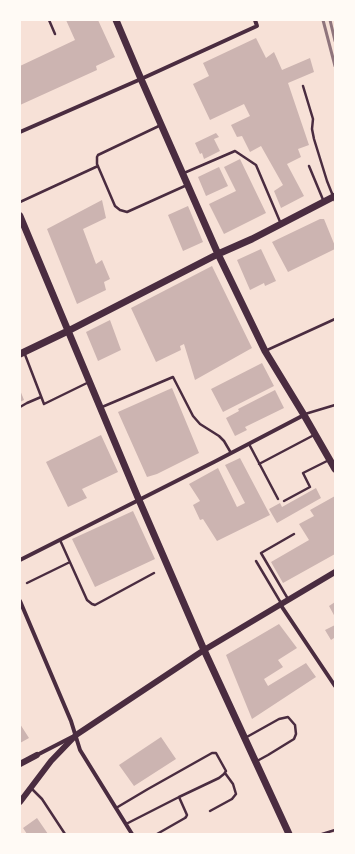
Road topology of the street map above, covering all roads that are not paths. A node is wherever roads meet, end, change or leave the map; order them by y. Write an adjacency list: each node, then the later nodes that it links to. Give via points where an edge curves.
1 (49, 20): 4 (lane)
2 (116, 20): 5 (main road)
3 (255, 20): 5 (street, via 257,26)
4 (55, 34)
5 (141, 79): 7 (main road); 8 (street)
6 (303, 86): 13 (lane, via 314,119 314,139)
7 (161, 125): 9 (lane, via 98,155); 11 (main road)
8 (20, 132)
9 (98, 166): 12 (lane, via 115,206 127,212); 14 (lane)
10 (309, 166): 15 (lane)
11 (182, 173): 12 (main road); 17 (lane, via 235,151 256,165)
12 (188, 185): 18 (main road)
13 (334, 198): 15 (main road)
14 (20, 202)
15 (324, 202): 17 (main road)
16 (20, 216): 20 (main road)
17 (282, 224): 18 (main road)
18 (218, 254): 20 (main road); 21 (main road)
19 (335, 319): 21 (lane)
20 (68, 330): 22 (main road); 23 (main road)
21 (265, 351): 28 (main road)
22 (22, 353): 24 (lane)
23 (89, 382): 24 (lane, via 44,404); 27 (main road)
24 (41, 397): 26 (lane)
25 (335, 405): 28 (lane)
26 (20, 407)
27 (100, 408): 31 (lane, via 173,377 193,416 200,424 219,436); 36 (main road)
28 (304, 415): 29 (main road); 30 (street)
29 (315, 435): 32 (main road); 33 (lane)
30 (249, 444): 31 (street); 33 (lane)
31 (231, 453): 36 (street)
32 (329, 459): 34 (main road); 37 (lane, via 303,474 310,487)
33 (259, 464): 35 (lane)
34 (335, 469)
35 (278, 498)
36 (139, 500): 39 (street); 49 (main road)
37 (284, 501)
38 (294, 534): 46 (lane, via 261,553)
39 (60, 540): 40 (street); 42 (lane)
40 (20, 560)
41 (256, 561): 48 (lane)
42 (70, 562): 44 (lane, via 87,600 95,605); 45 (lane)
43 (335, 572): 46 (street)
44 (154, 573)
45 (27, 583)
46 (288, 600): 48 (street)
47 (20, 601): 51 (street)
48 (281, 604): 49 (street); 50 (street)
49 (204, 650): 51 (street); 52 (main road)
50 (335, 686)
51 (76, 735): 53 (street); 57 (street, via 51,761); 60 (street, via 80,750)
52 (245, 738): 54 (main road); 54 (lane, via 278,719 288,717 295,725 294,739)
53 (37, 755): 55 (street)
54 (256, 761): 67 (main road)
55 (20, 764)
56 (225, 773): 58 (lane); 60 (lane, via 216,753 212,753); 61 (lane, via 236,794)
57 (31, 788): 59 (street); 64 (lane, via 42,799)
58 (179, 797): 62 (lane); 66 (lane, via 186,817)
59 (20, 802)
60 (116, 808): 62 (street)
61 (210, 811)
62 (126, 824): 65 (street)
63 (335, 830): 68 (lane)
64 (65, 834)
65 (132, 834)
66 (157, 834)
67 (289, 834)
68 (322, 834)

